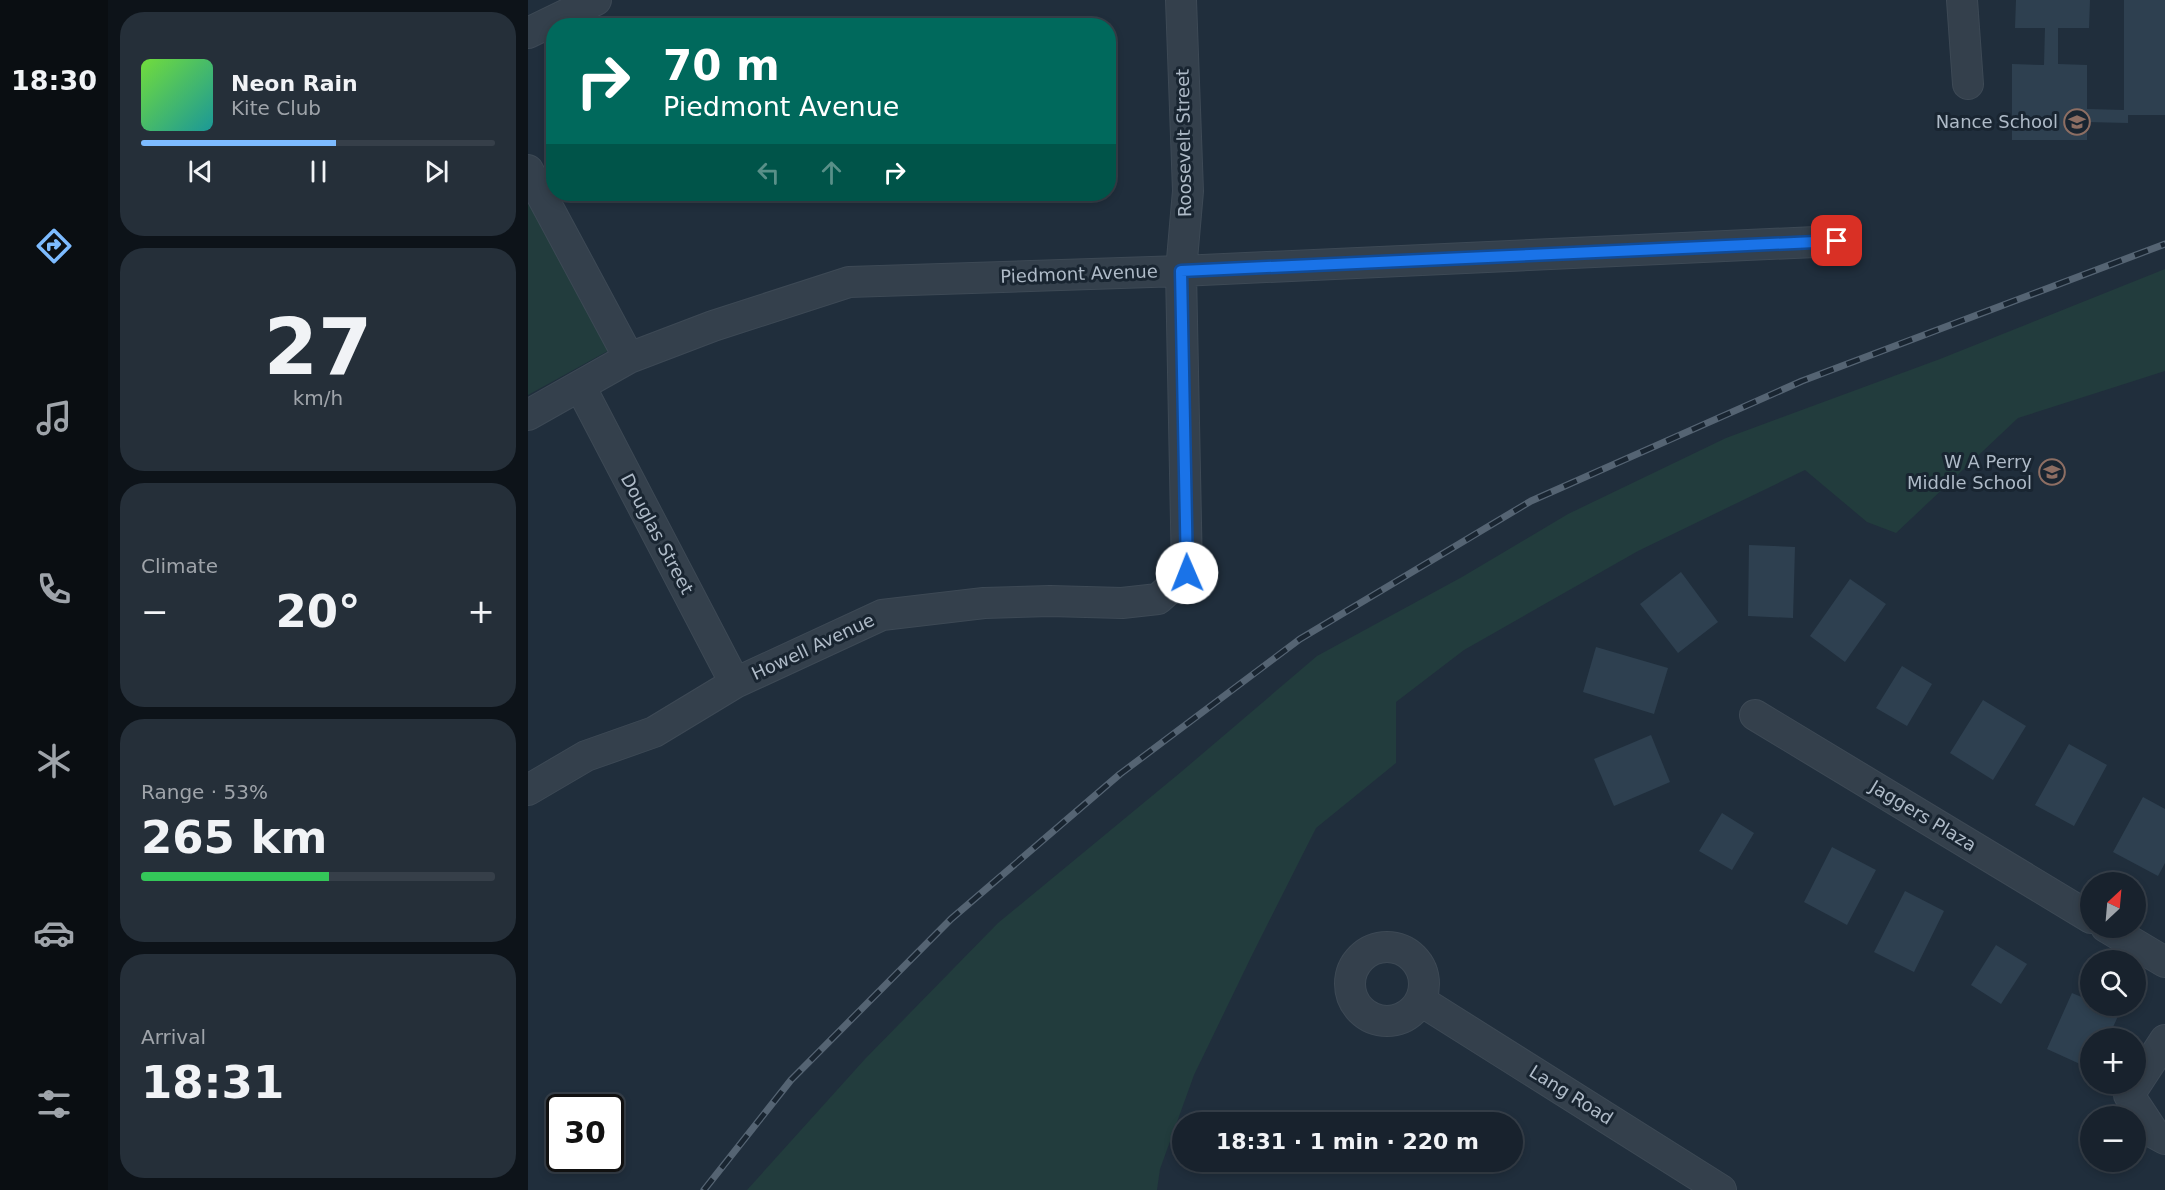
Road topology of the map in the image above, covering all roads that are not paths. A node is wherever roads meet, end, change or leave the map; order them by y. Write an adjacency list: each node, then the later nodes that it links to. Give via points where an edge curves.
1 (596, 0): 4 (street)
2 (1181, 0): 10 (street, Roosevelt Street, via 1188,191)
3 (1962, 0): 7 (street)
4 (559, 18)
5 (546, 24): 6 (street)
6 (528, 33)
7 (1968, 84)
8 (528, 170): 11 (street)
9 (1837, 241): 10 (street, Piedmont Avenue)
10 (1181, 271): 11 (street, Piedmont Avenue, via 849,282); 14 (street, Roosevelt Street)
11 (629, 358): 12 (street, Piedmont Avenue)
12 (580, 386): 13 (street, Piedmont Avenue); 15 (street, Douglas Street)
13 (528, 415)
14 (1187, 573): 15 (street, Howell Avenue, via 1158,599 1122,603 984,603 882,615)
15 (735, 683): 17 (street, Howell Avenue, via 654,732 586,756)
16 (1755, 715): 18 (street, Jaggers Plaza)
17 (528, 790)
18 (2080, 911)
19 (2125, 938): 20 (street)
20 (2165, 962)
21 (1421, 1001): 24 (street, Lang Road)
22 (2161, 1054): 23 (street, via 2129,1095 2154,1133)
23 (2165, 1139)
24 (1721, 1190)

